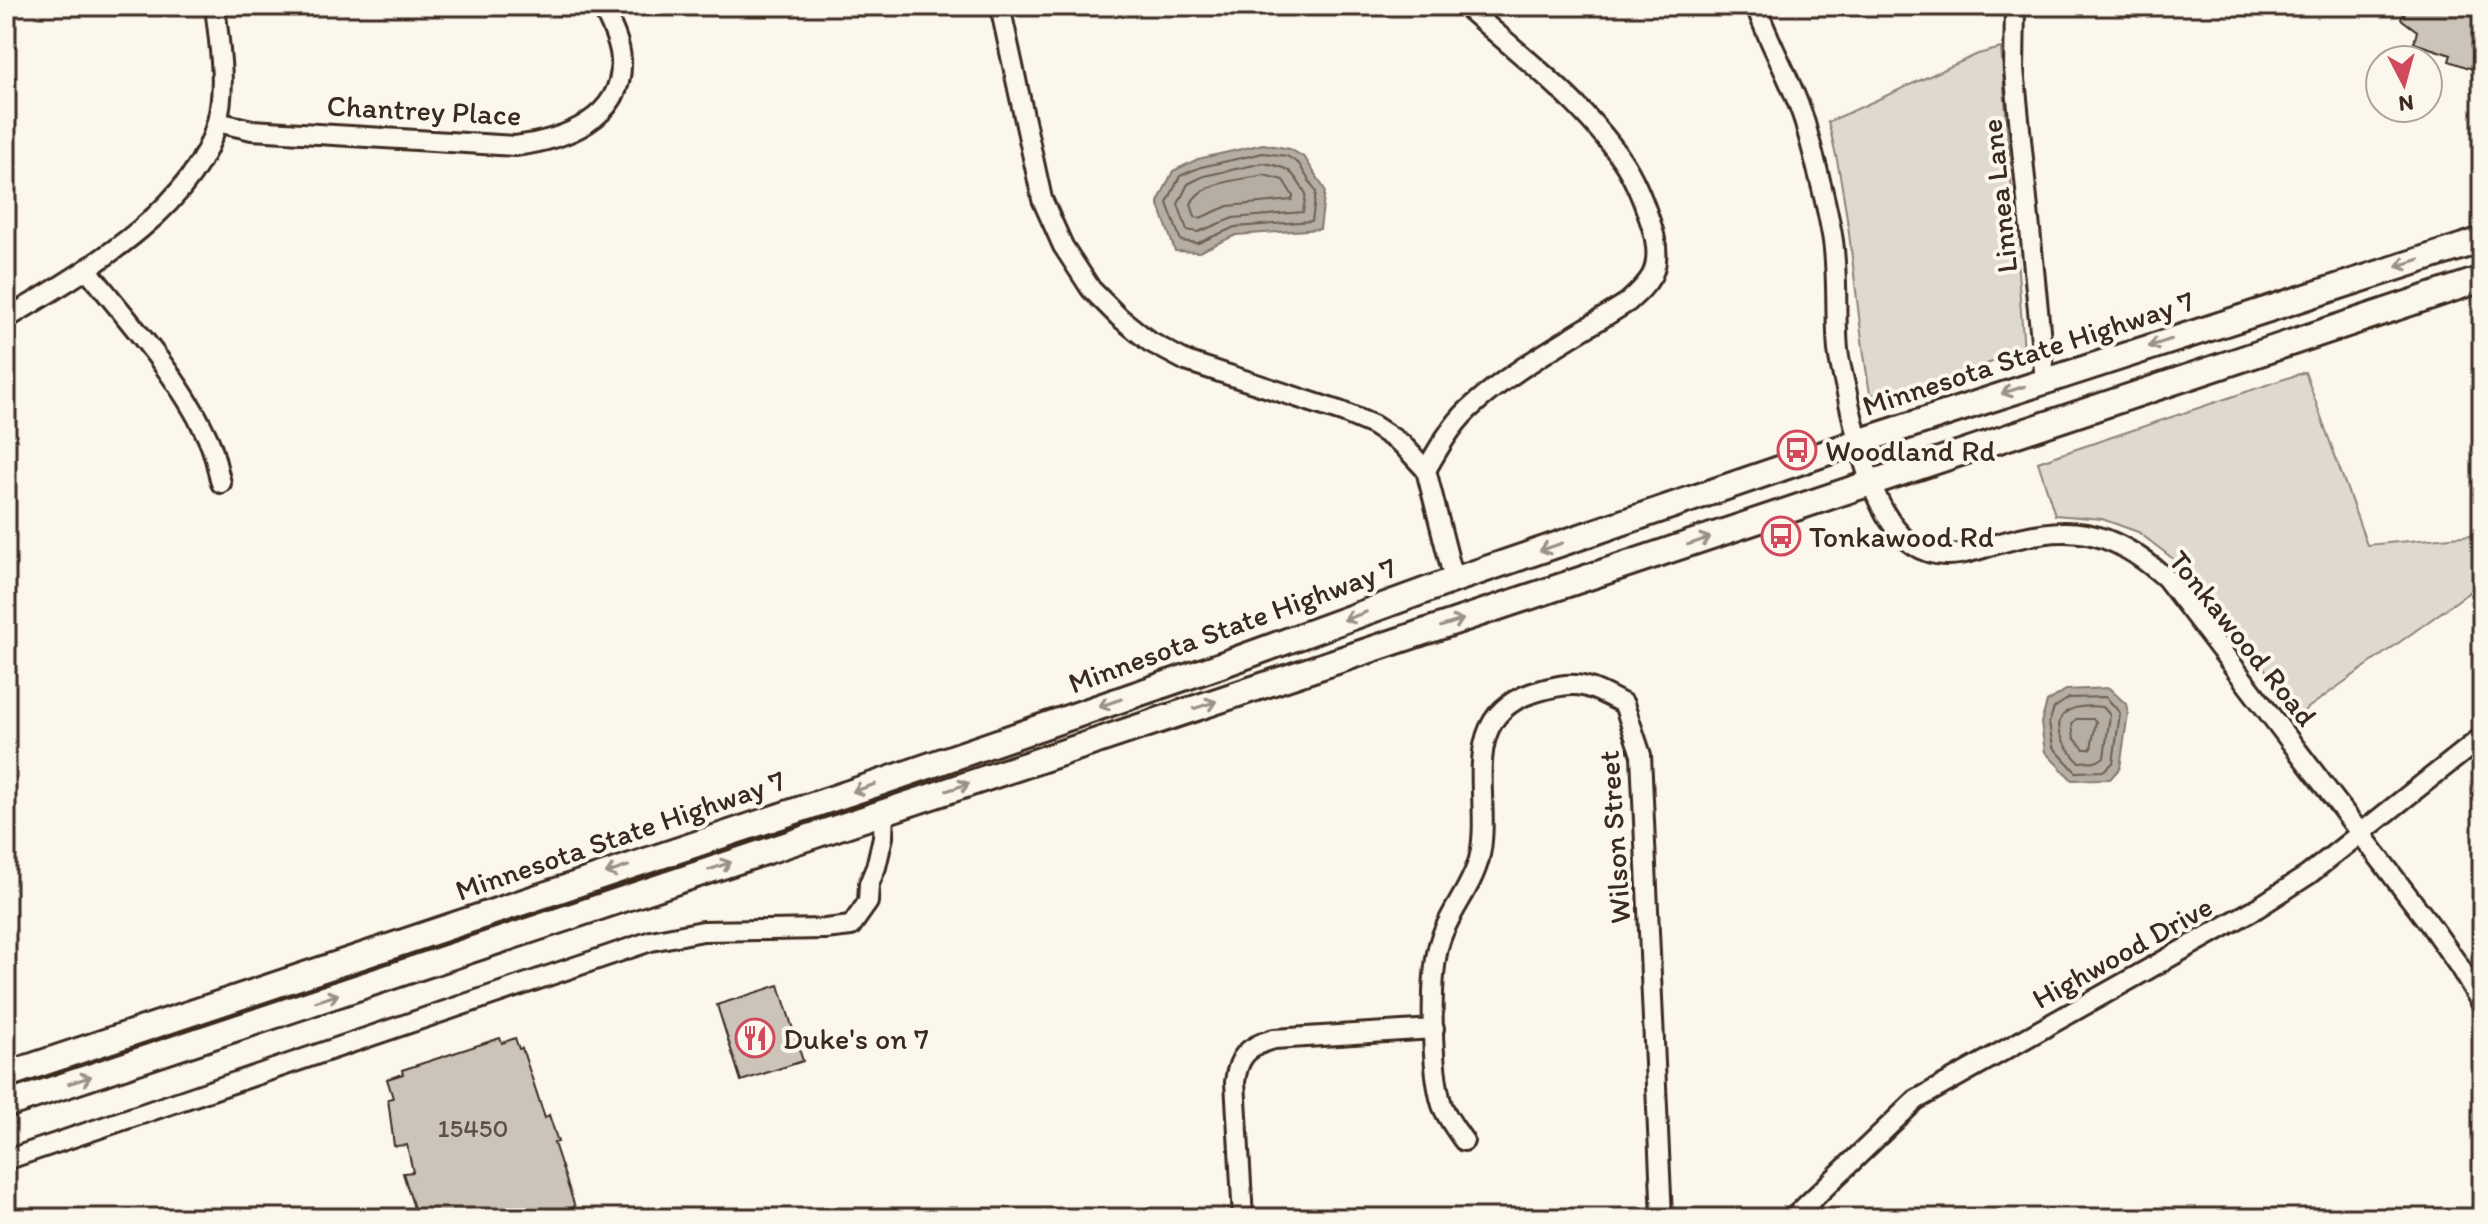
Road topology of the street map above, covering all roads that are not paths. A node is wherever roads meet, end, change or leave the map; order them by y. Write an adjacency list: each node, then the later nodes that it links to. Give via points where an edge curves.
1 (215, 6): 7 (street, via 221,71)
2 (602, 6): 7 (street, Chantrey Place, via 616,37 619,80 608,104 591,122 541,143 515,146 252,130)
3 (1000, 6): 14 (street, via 1042,199 1063,246 1091,289 1150,342 1186,361 1373,425 1402,444)
4 (1465, 6): 14 (street, via 1601,131 1642,197 1657,254 1642,289 1476,403 1444,439)
5 (1756, 6): 13 (street, Tonkawood Road, via 1804,120 1833,242 1838,353)
6 (2015, 6): 12 (street, Linnea Lane, via 2014,69)
7 (217, 122): 9 (street, via 199,163 177,193 147,226)
8 (2482, 240): 12 (main road, Minnesota State Highway 7, one-way to 12)
9 (87, 269): 11 (street); 15 (street, via 192,411 210,442)
10 (2482, 279): 16 (main road, Minnesota State Highway 7)
11 (6, 319)
12 (2045, 380): 13 (main road, Minnesota State Highway 7, one-way to 13)
13 (1858, 442): 16 (street, Tonkawood Road); 17 (main road, Minnesota State Highway 7, one-way to 17)
14 (1426, 470): 17 (street)
15 (221, 483)
16 (1872, 484): 19 (main road, Minnesota State Highway 7, one-way to 16); 20 (street, Tonkawood Road, via 1896,531 1931,553 1966,554 2022,537 2062,532 2096,536 2132,551 2166,578)
17 (1454, 580): 23 (main road, Minnesota State Highway 7, one-way to 23, via 876,784)
18 (2482, 737): 20 (street, Highwood Drive)
19 (884, 812): 24 (main road, Minnesota State Highway 7, one-way to 19); 26 (street, via 868,902 851,926 703,931 651,941)
20 (2361, 833): 21 (street, Tonkawood Road); 29 (street, Highwood Drive, via 2257,908 1916,1100)
21 (2482, 1004)
22 (1434, 1029): 25 (street, Wilson Street, via 1442,1104); 27 (street, via 1274,1039 1244,1052 1235,1082); 28 (street, Wilson Street, via 1433,966 1479,858 1481,769 1492,722 1517,698 1561,684 1591,687 1624,704 1641,755)
23 (6, 1075)
24 (6, 1105)
25 (1464, 1141)
26 (6, 1160)
27 (1243, 1218)
28 (1662, 1218)
29 (1793, 1218)

